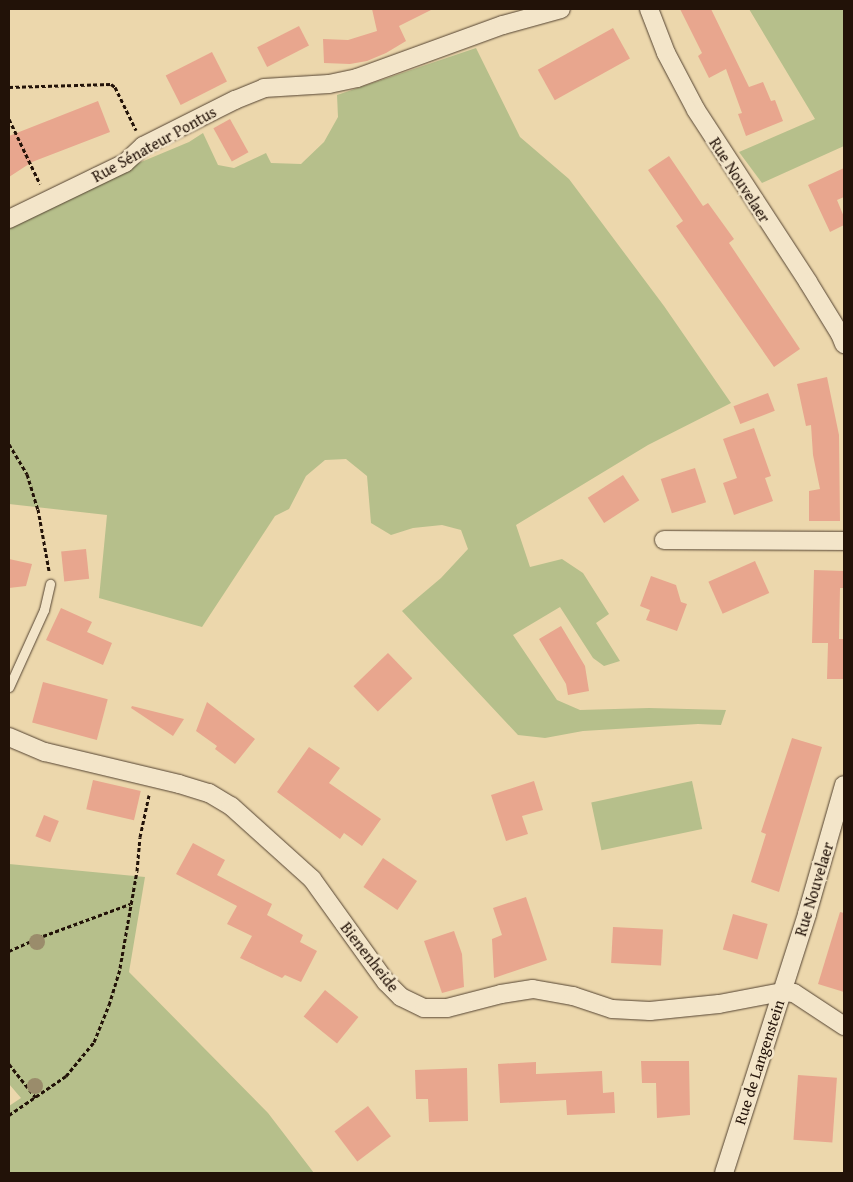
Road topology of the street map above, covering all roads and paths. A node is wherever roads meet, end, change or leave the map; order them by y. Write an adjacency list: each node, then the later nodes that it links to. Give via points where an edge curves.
1 (561, 9): 5 (street, Rue Sénateur Pontus, via 503,25 358,78 329,84 264,88)
2 (649, 9): 8 (street, Rue Nouvelaer, via 666,53 696,110)
3 (9, 86): 5 (path, via 111,84)
4 (9, 119): 6 (path)
5 (144, 146): 6 (street, Rue Sénateur Pontus, via 126,163)
6 (48, 199): 7 (street, Rue Sénateur Pontus)
7 (9, 219)
8 (843, 337)
9 (9, 444): 12 (path, via 27,474 38,508)
10 (664, 540): 11 (street)
11 (844, 541)
12 (50, 584): 13 (lane, via 44,610)
13 (9, 687)
14 (9, 737): 15 (street, Bienenheide, via 45,752)
15 (153, 777): 17 (path); 19 (street, Bienenheide, via 209,793 231,806 312,879 386,982 401,997 424,1008 448,1008 533,989 573,996 612,1008 650,1011 719,1004)
16 (844, 785): 19 (street, Rue Nouvelaer)
17 (130, 904): 18 (path); 22 (path, via 120,968 94,1042 66,1076)
18 (9, 951)
19 (782, 992): 20 (street, Rue de Langenstein, via 794,993); 24 (street, Rue de Langenstein)
20 (844, 1026)
21 (9, 1064): 22 (path)
22 (36, 1098): 23 (path)
23 (9, 1115)
24 (724, 1173)

